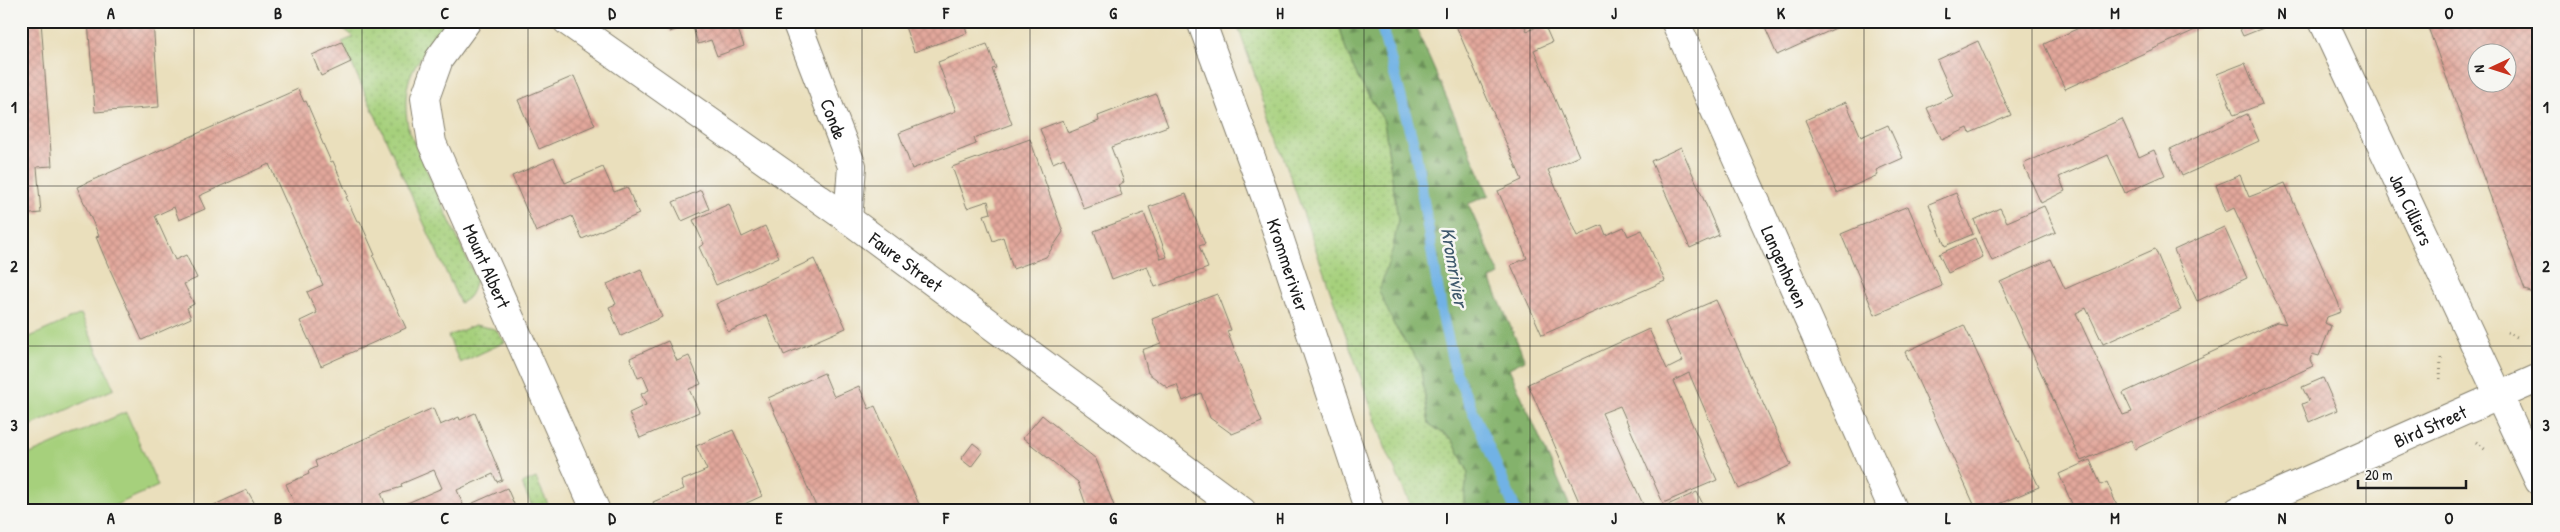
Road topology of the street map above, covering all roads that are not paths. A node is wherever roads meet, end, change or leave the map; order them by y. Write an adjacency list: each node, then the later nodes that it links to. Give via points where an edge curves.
1 (467, 21): 11 (street, Mount Albert, via 439,59 425,98 432,143)
2 (566, 21): 7 (street, Faure Street)
3 (796, 21): 7 (street, Conde, via 852,166)
4 (1201, 21): 13 (street, Krommerivier, via 1267,201)
5 (1675, 21): 14 (street, Langenhoven)
6 (2323, 21): 9 (street, Jan Cilliers)
7 (848, 219): 12 (street, Faure Street)
8 (2539, 378): 9 (street, Bird Street)
9 (2498, 396): 10 (street, Jan Cilliers); 15 (street, Bird Street)
10 (2539, 481)
11 (596, 511)
12 (1242, 511)
13 (1370, 511)
14 (1894, 511)
15 (2238, 511)

